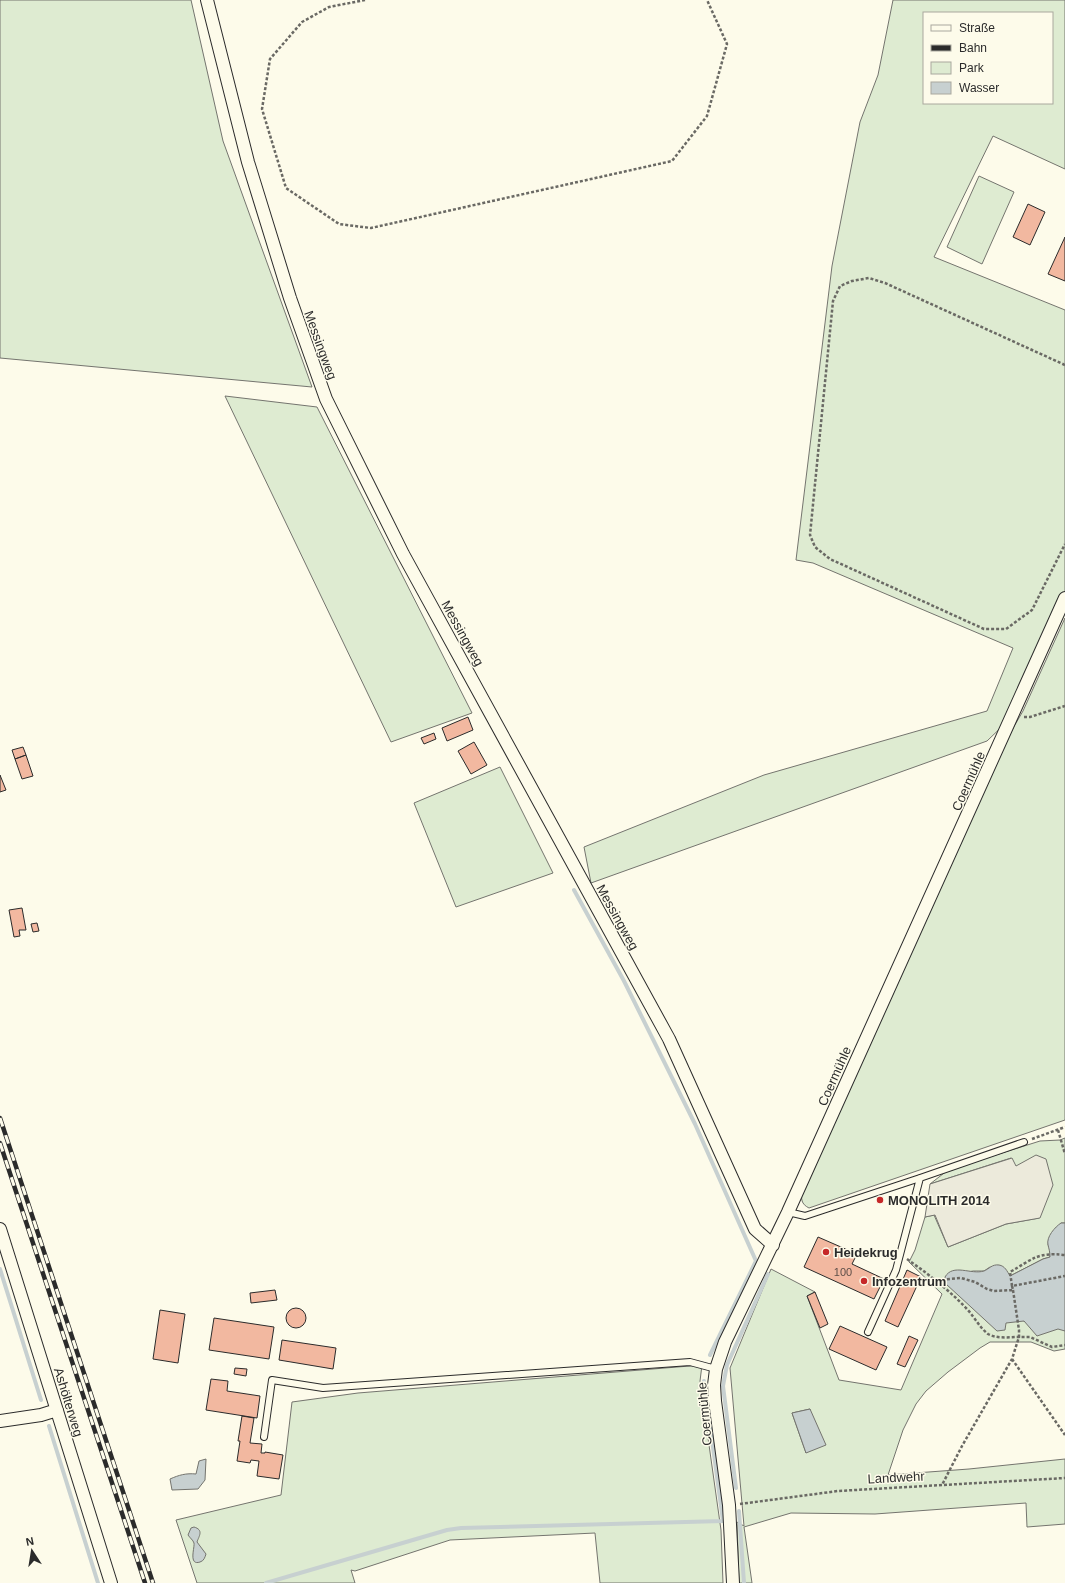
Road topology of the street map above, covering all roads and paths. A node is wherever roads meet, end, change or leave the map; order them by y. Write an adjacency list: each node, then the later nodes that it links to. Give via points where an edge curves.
1 (208, 0): 16 (street, Messingweg, via 248,162 290,298 326,399 403,554 669,1039 755,1229)
2 (365, 0): 3 (path, via 329,7 302,22 270,59 262,109 286,188 339,224 371,228 672,161 707,116 727,44)
3 (707, 0)
4 (1065, 365): 5 (path, via 885,283 869,278 840,286 833,301 810,535 815,547 830,559 984,630 1006,628 1032,610)
5 (1065, 544)
6 (1065, 598): 8 (street, Coermühle)
7 (1065, 706): 8 (path, via 1030,717)
8 (1012, 717): 14 (street, Coermühle)
9 (1065, 1127): 10 (path)
10 (1058, 1130): 11 (path); 12 (path)
11 (1024, 1142): 13 (lane)
12 (1065, 1154)
13 (920, 1178): 14 (lane, via 805,1216); 17 (lane)
14 (788, 1212): 16 (street, Coermühle)
15 (0, 1229): 27 (street, Ashölterweg)
16 (773, 1245): 26 (street, Coermühle, via 725,1342)
17 (899, 1254): 20 (path); 22 (lane, via 896,1270)
18 (1065, 1255): 21 (path, via 1050,1253 1036,1257 1010,1272)
19 (1065, 1276): 21 (path)
20 (937, 1280): 21 (path, via 961,1278 994,1291); 23 (path, via 989,1334 996,1337)
21 (1012, 1288): 23 (path)
22 (868, 1332)
23 (1019, 1337): 24 (path, via 1030,1338 1052,1347); 25 (path)
24 (1065, 1345)
25 (1012, 1359): 29 (path); 32 (path)
26 (716, 1369): 30 (lane, via 690,1362 323,1388 272,1380); 33 (street, Coermühle, via 714,1401)
27 (57, 1410): 28 (street); 34 (street, Ashölterweg)
28 (0, 1421)
29 (1065, 1435)
30 (264, 1437)
31 (1065, 1478): 32 (path, Landwehr)
32 (942, 1485): 33 (path, Landwehr, via 838,1491)
33 (729, 1506): 35 (street, Coermühle)
34 (110, 1583)
35 (733, 1583)

